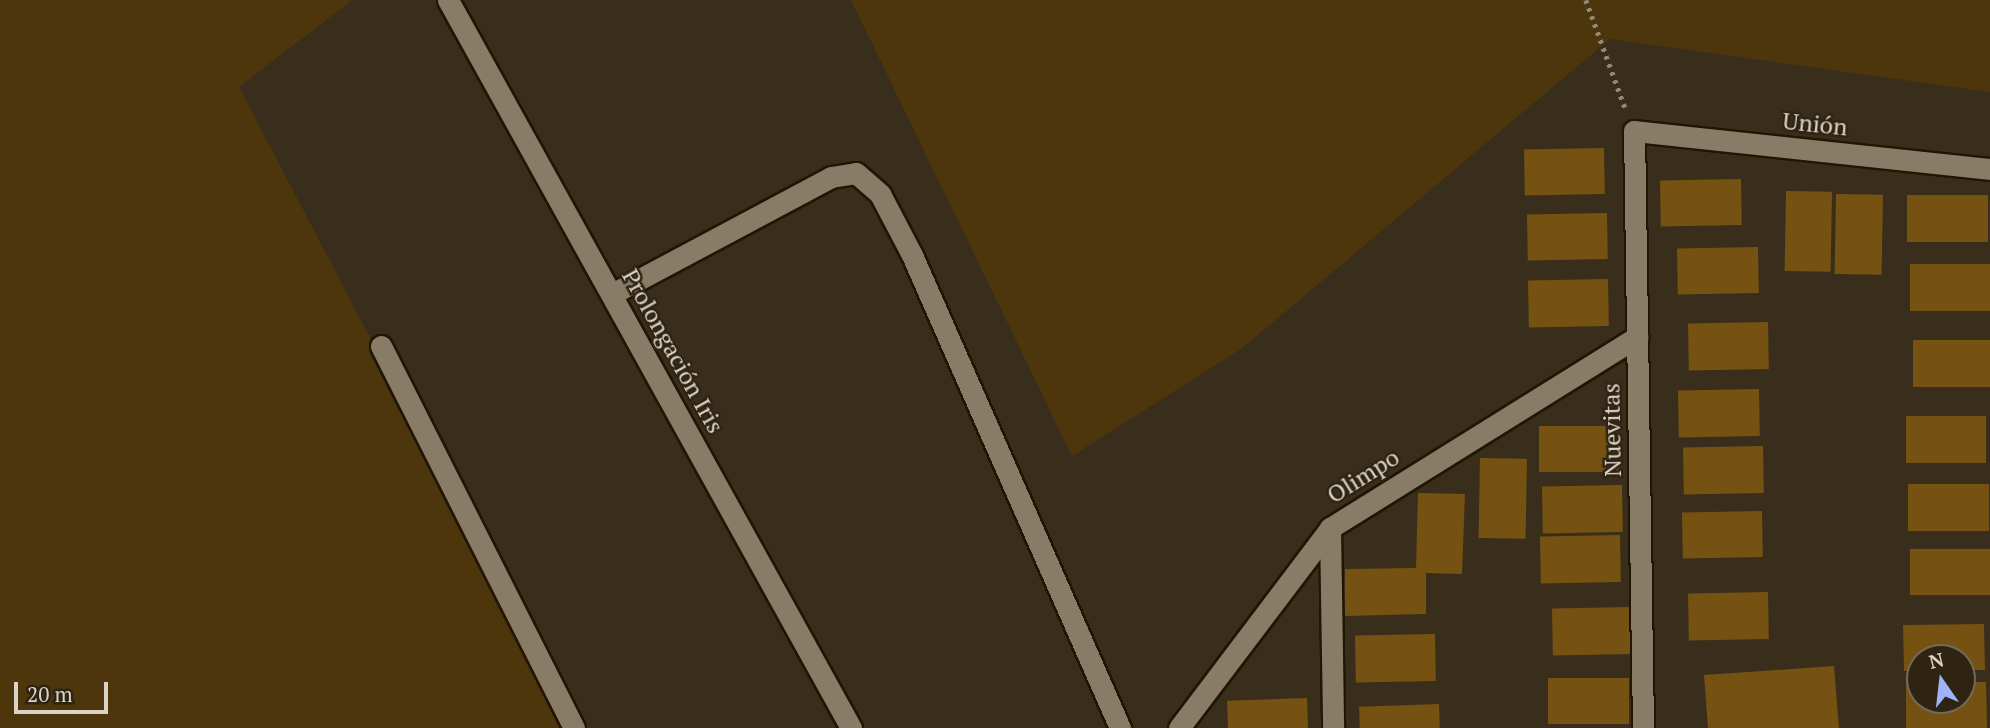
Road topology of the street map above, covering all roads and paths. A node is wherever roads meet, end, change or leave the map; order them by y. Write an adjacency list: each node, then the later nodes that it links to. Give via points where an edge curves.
1 (448, 0): 5 (street, Prolongación Iris)
2 (1586, 0): 3 (path)
3 (1634, 131): 4 (street, Unión); 6 (street, Nuevitas)
4 (1990, 169)
5 (612, 294): 10 (street, Prolongación Iris); 11 (street, via 831,177 856,173 880,194 912,255)
6 (1637, 337): 8 (street, Olimpo); 14 (street, Nuevitas)
7 (381, 346): 9 (street)
8 (1330, 528): 12 (street, Olimpo); 13 (street)
9 (574, 728)
10 (851, 728)
11 (1120, 728)
12 (1179, 728)
13 (1333, 728)
14 (1643, 728)

